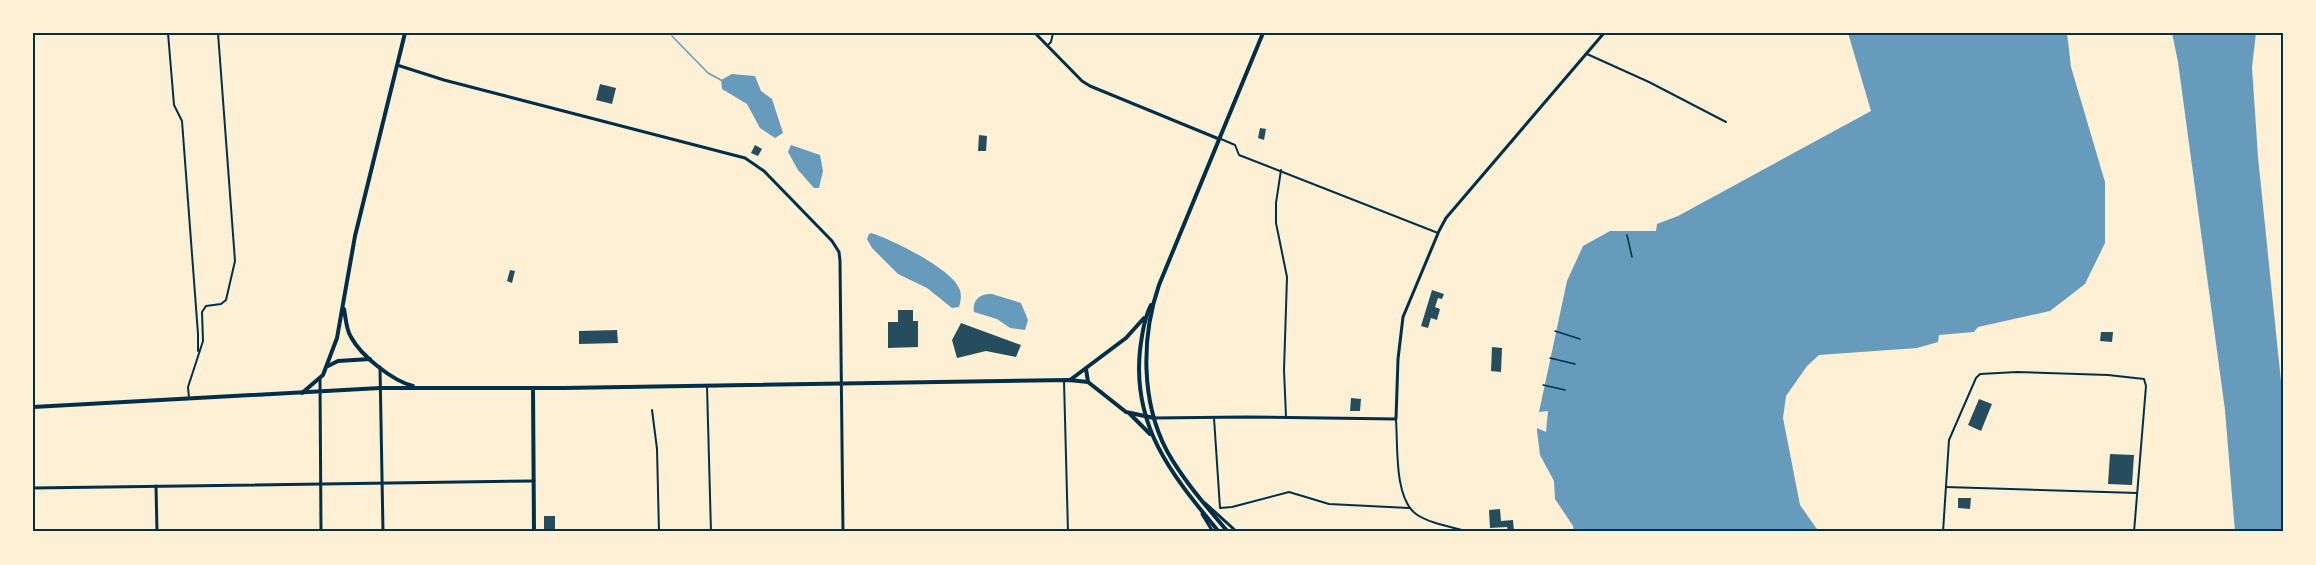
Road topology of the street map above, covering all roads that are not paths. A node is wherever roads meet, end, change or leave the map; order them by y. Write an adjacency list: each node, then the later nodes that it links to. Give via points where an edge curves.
1 (168, 33): 18 (street, via 174,105 182,121)
2 (218, 33): 18 (street, via 234,261 226,300 203,308 203,341)
3 (405, 33): 10 (main road)
4 (1035, 33): 8 (street)
5 (1053, 33): 8 (street)
6 (1263, 33): 12 (main road)
7 (1604, 33): 9 (street)
8 (1047, 46): 12 (street, via 1090,86)
9 (1587, 54): 11 (street); 14 (street, via 1446,218)
10 (397, 65): 16 (main road, via 355,236); 26 (street, via 729,153 757,165 839,252)
11 (1726, 122)
12 (1219, 139): 13 (street, via 1235,145 1239,155); 15 (main road)
13 (1281, 170): 14 (street); 40 (street, via 1276,223 1287,277)
14 (1438, 233): 41 (street, via 1403,317)
15 (1153, 302): 17 (main road); 38 (main road, via 1147,374)
16 (344, 303): 19 (main road, via 349,334); 20 (main road)
17 (1147, 313): 22 (main road, via 1139,326); 37 (main road, via 1139,359)
18 (197, 354): 33 (street, via 188,387)
19 (371, 359): 20 (main road, via 338,361); 21 (main road)
20 (327, 367): 23 (main road)
21 (380, 367): 28 (street); 29 (main road, via 401,382)
22 (1086, 368): 24 (main road); 25 (main road)
23 (320, 379): 31 (street); 32 (main road)
24 (1067, 381): 25 (main road); 26 (main road); 60 (street)
25 (1088, 382): 36 (main road)
26 (842, 384): 27 (main road); 59 (street)
27 (707, 386): 30 (main road); 58 (street)
28 (380, 388): 29 (main road); 31 (main road); 44 (street)
29 (422, 388): 30 (main road)
30 (533, 388): 43 (main road)
31 (319, 392): 32 (main road); 45 (street)
32 (302, 393): 33 (main road)
33 (189, 399): 34 (main road)
34 (33, 407)
35 (652, 410): 57 (street)
36 (1126, 412): 37 (main road); 42 (main road)
37 (1145, 417): 38 (main road); 42 (main road)
38 (1154, 418): 39 (street); 50 (main road, via 1174,462)
39 (1214, 418): 40 (street); 52 (street, via 1220,508 1289,492 1329,504)
40 (1286, 418): 41 (street)
41 (1396, 419): 52 (street, via 1401,494)
42 (1153, 439): 51 (main road, via 1170,471)
43 (534, 481): 44 (street); 56 (main road)
44 (382, 482): 45 (street); 55 (street)
45 (321, 483): 46 (street); 54 (street)
46 (156, 486): 48 (street); 53 (street)
47 (1946, 487): 49 (street); 49 (street, via 1950,436 1976,378 1980,374 2017,372 2108,375 2142,378 2146,382); 66 (street)
48 (33, 488)
49 (2137, 493): 67 (street)
50 (1203, 501): 63 (main road); 64 (street)
51 (1196, 505): 61 (street); 62 (main road)
52 (1409, 508): 65 (street, via 1426,520)
53 (157, 532)
54 (321, 532)
55 (383, 532)
56 (534, 532)
57 (659, 532)
58 (711, 532)
59 (843, 532)
60 (1068, 532)
61 (1214, 532)
62 (1219, 532)
63 (1228, 532)
64 (1237, 532)
65 (1470, 532)
66 (1943, 532)
67 (2134, 532)

